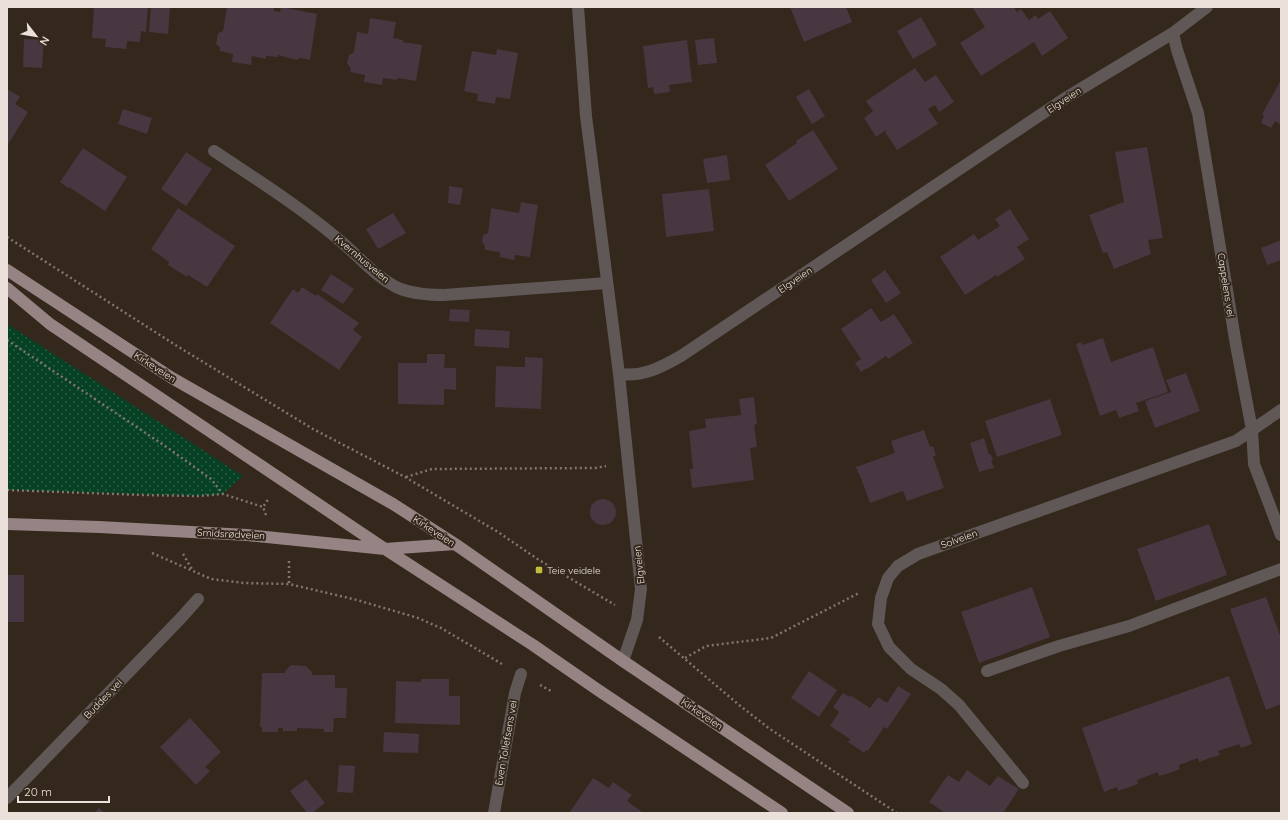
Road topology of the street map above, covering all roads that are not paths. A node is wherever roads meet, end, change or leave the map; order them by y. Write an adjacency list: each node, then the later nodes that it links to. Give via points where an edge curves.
1 (578, 7): 6 (street, via 586,116)
2 (1207, 7): 3 (street, Elgveien)
3 (1173, 33): 8 (street, Elgveien, via 1064,100 681,356 663,367 646,373); 10 (street, Cappelens vei, via 1198,113)
4 (214, 151): 6 (street, Kvernhusveien, via 300,209 339,239 380,277 398,288 424,295 444,295)
5 (7, 270): 13 (main road, Kirkeveien, via 172,378 392,504)
6 (607, 284): 8 (street)
7 (7, 288): 14 (main road, via 50,324)
8 (619, 374): 17 (street, Elgveien, via 641,589 637,620)
9 (1281, 410): 10 (street, Solveien)
10 (1252, 430): 12 (street, Cappelens vei, via 1254,464); 20 (street, Solveien, via 1236,441 918,554 898,566 888,578 881,598 878,624 889,648 911,669 941,688 959,705)
11 (7, 524): 14 (main road, Smidsrødveien, via 274,537)
12 (1281, 535)
13 (455, 544): 14 (main road, Smidsrødveien); 17 (main road, Kirkeveien)
14 (385, 549): 23 (main road, via 533,645)
15 (1281, 569): 18 (street, via 1129,626 1059,646)
16 (198, 599): 21 (street, Buddes vei)
17 (623, 661): 24 (main road, Kirkeveien)
18 (987, 671)
19 (521, 674): 22 (street, Even Tollefsens vei, via 515,693)
20 (1023, 783)
21 (7, 798)
22 (494, 813)
23 (782, 813)
24 (848, 813)

